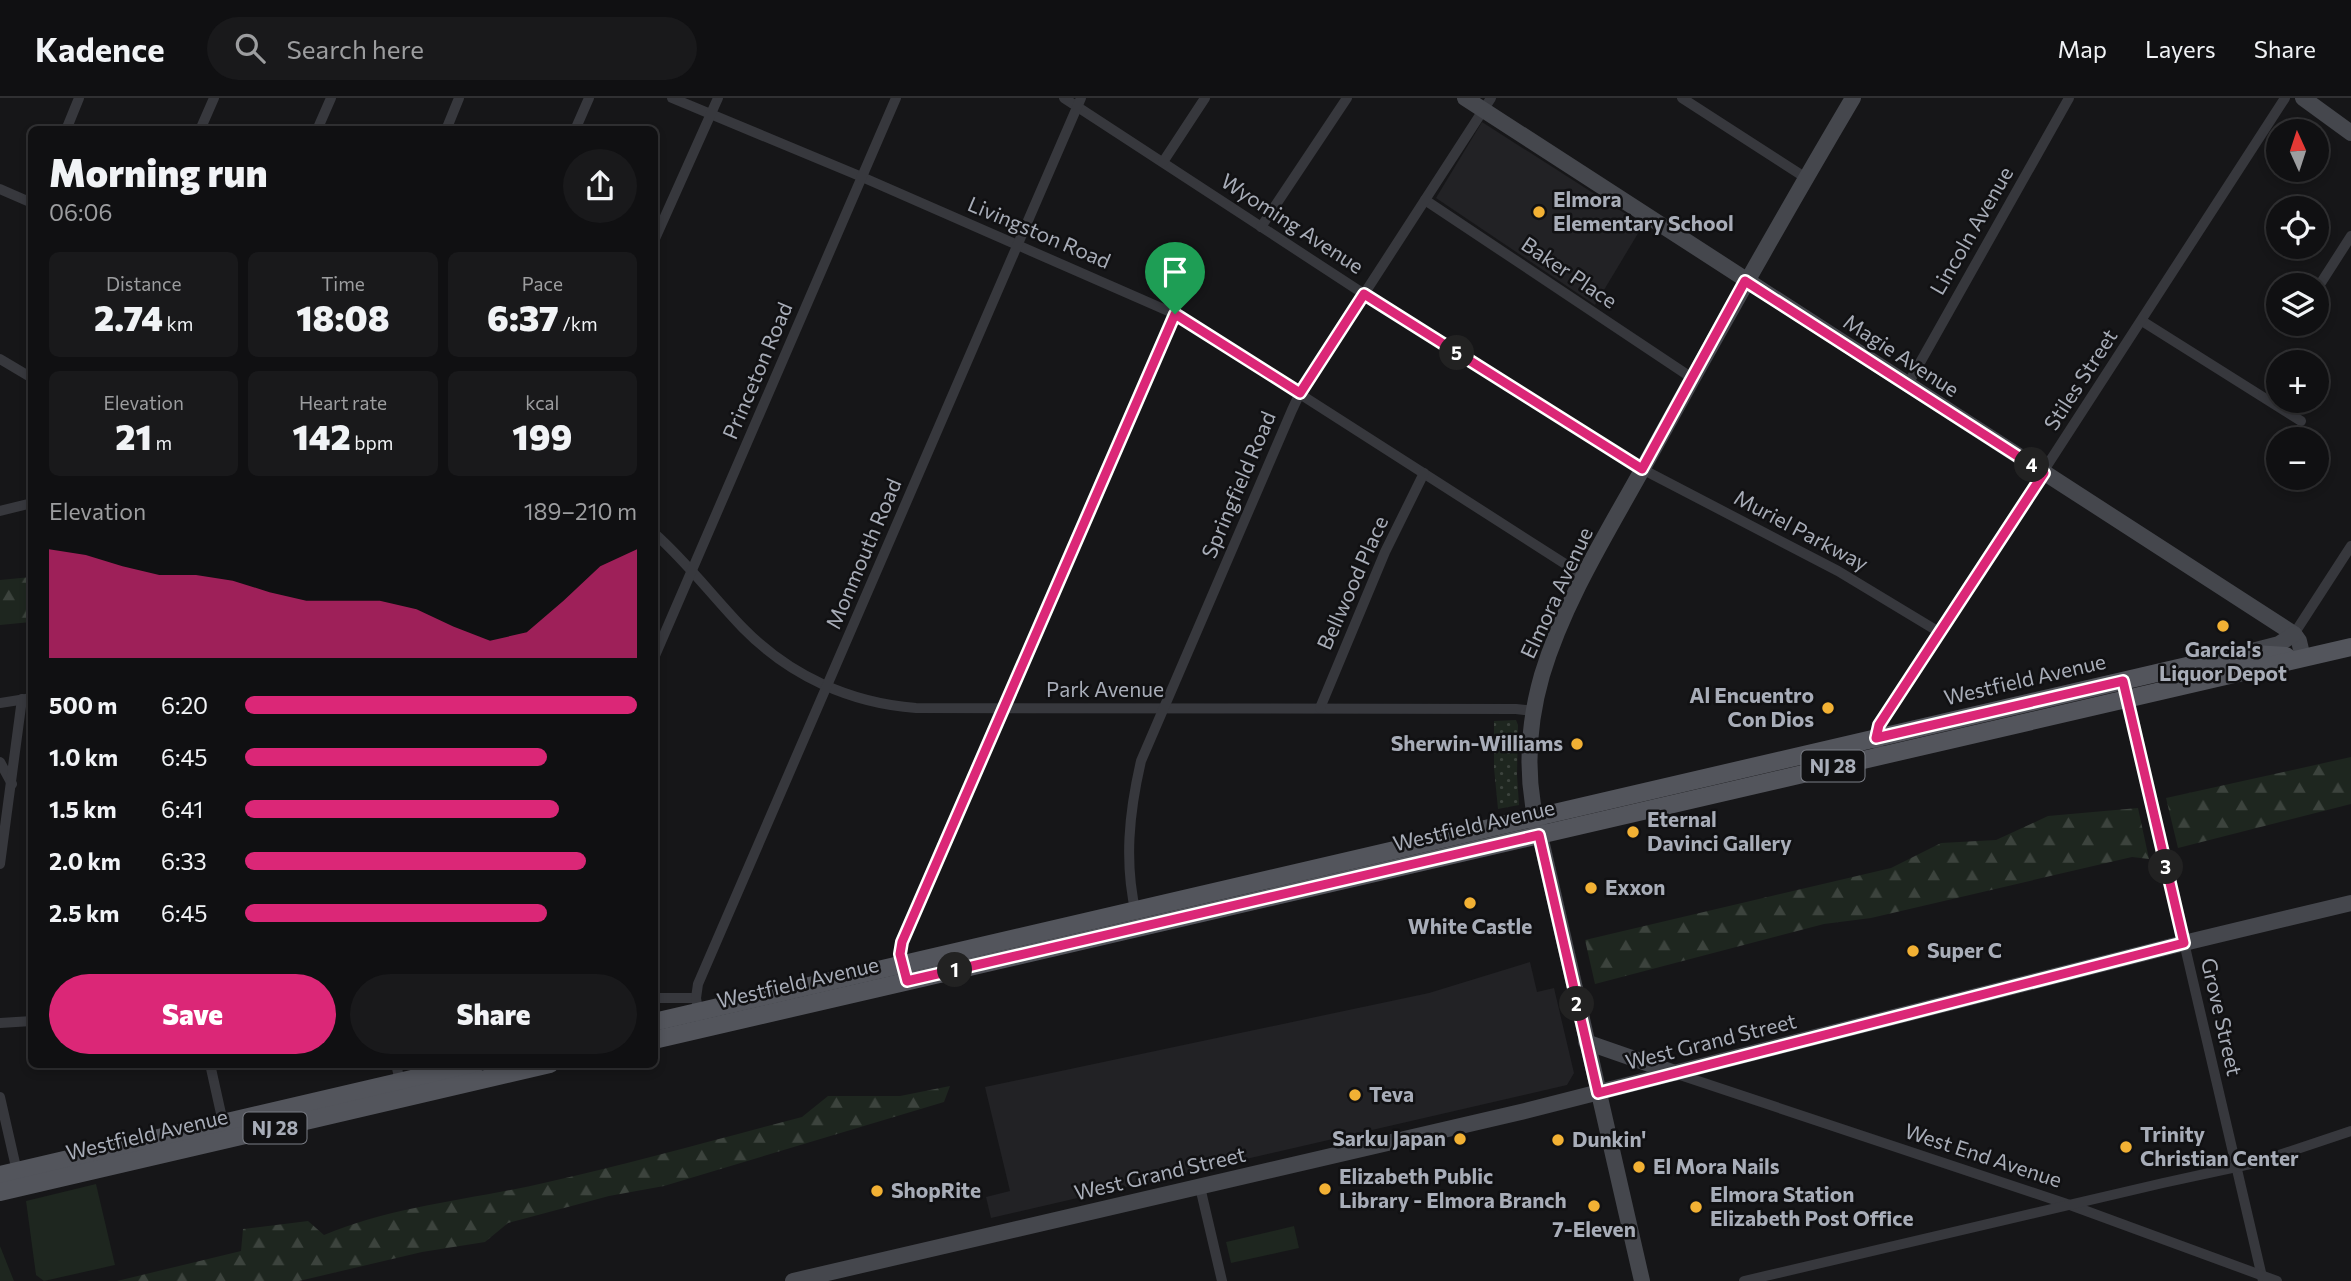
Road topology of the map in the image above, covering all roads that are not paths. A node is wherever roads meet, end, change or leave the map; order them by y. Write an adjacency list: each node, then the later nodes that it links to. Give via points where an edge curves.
1 (79, 98): 21 (street)
2 (214, 98): 22 (street)
3 (331, 98): 23 (street)
4 (459, 98): 24 (street)
5 (589, 98): 25 (street)
6 (672, 98): 20 (street, Livingston Road)
7 (718, 98): 20 (street)
8 (896, 98): 28 (street, Princeton Road)
9 (1065, 98): 18 (street, Wyoming Avenue)
10 (1205, 98): 27 (street)
11 (1347, 98): 33 (street)
12 (1465, 98): 19 (street, Magie Avenue)
13 (1682, 98): 29 (street)
14 (1853, 98): 29 (street, Elmora Avenue)
15 (2069, 98): 45 (street, Lincoln Avenue)
16 (2285, 98): 41 (street, Stiles Street)
17 (2303, 98): 26 (street)
18 (1079, 102): 27 (street, Wyoming Avenue); 36 (street, Monmouth Road)
19 (1487, 104): 31 (street, Springfield Road); 38 (street, Magie Avenue)
20 (710, 115): 28 (street, Livingston Road); 34 (street)
21 (68, 126)
22 (202, 126)
23 (319, 126)
24 (448, 126)
25 (577, 126)
26 (2351, 132)
27 (1163, 162): 33 (street, Wyoming Avenue)
28 (862, 177): 36 (street, Livingston Road); 55 (street, Princeton Road)
29 (1806, 178): 38 (street, Elmora Avenue)
30 (0, 190): 32 (street)
31 (1425, 200): 39 (street, Springfield Road); 44 (street, Baker Place)
32 (28, 201)
33 (1261, 227): 39 (street, Wyoming Avenue)
34 (658, 233)
35 (2351, 236): 37 (street)
36 (1018, 246): 40 (street, Livingston Road); 63 (street, Monmouth Road)
37 (2327, 273)
38 (1745, 281): 44 (street, Elmora Avenue); 45 (street, Magie Avenue)
39 (1364, 294): 46 (street, Springfield Road); 48 (street, Wyoming Avenue)
40 (1175, 314): 46 (street, Livingston Road); 67 (street)
41 (2142, 321): 47 (street); 50 (street, Stiles Street)
42 (0, 359): 43 (street)
43 (28, 376)
44 (1692, 378): 48 (street, Elmora Avenue)
45 (1908, 384): 50 (street, Magie Avenue)
46 (1300, 393): 49 (street, Livingston Road); 69 (street, Springfield Road)
47 (2301, 421)
48 (1642, 469): 56 (street, Elmora Avenue); 57 (street, Muriel Parkway, via 1838,571)
49 (1424, 473): 56 (street, Livingston Road); 68 (street, Bellwood Place, via 1385,552)
50 (2044, 473): 57 (street, Stiles Street); 58 (street, Magie Avenue)
51 (28, 504): 52 (street)
52 (0, 511)
53 (658, 537): 55 (street, Park Avenue)
54 (2351, 546): 58 (street)
55 (692, 572): 60 (street, Princeton Road); 63 (street, Park Avenue, via 771,655)
56 (1584, 576): 70 (street, Elmora Avenue, via 1552,645)
57 (1939, 632): 71 (street, Stiles Street, via 1879,725)
58 (2294, 634): 61 (street); 62 (street, via 2269,647)
59 (2351, 647): 61 (main road, Westfield Avenue / NJ 28)
60 (658, 650)
61 (2303, 658): 62 (main road, Westfield Avenue / NJ 28, via 2255,654); 64 (main road, Westfield Avenue / NJ 28)
62 (2217, 659): 64 (main road, Westfield Avenue / NJ 28)
63 (827, 687): 67 (street, Park Avenue, via 890,705); 81 (street, Monmouth Road, via 698,984)
64 (2125, 689): 71 (main road, Westfield Avenue / NJ 28); 78 (street, Grove Street)
65 (27, 699): 66 (street); 73 (street)
66 (0, 703)
67 (1003, 708): 69 (street, Park Avenue); 79 (street, via 902,942)
68 (1320, 708): 69 (street, Park Avenue); 70 (street, Park Avenue)
69 (1164, 709): 77 (street, Springfield Road, via 1141,761 1132,803 1129,872)
70 (1534, 711): 74 (street, Elmora Avenue, via 1530,772)
71 (1878, 747): 74 (main road, Westfield Avenue / NJ 28)
72 (0, 762): 73 (street)
73 (12, 784): 75 (street)
74 (1538, 826): 77 (main road, Westfield Avenue / NJ 28); 86 (street, Elmora Avenue)
75 (0, 864)
76 (2351, 903): 78 (street, West Grand Street)
77 (1137, 919): 79 (main road, Westfield Avenue / NJ 28)
78 (2184, 943): 90 (street, West Grand Street); 96 (street, Grove Street)
79 (905, 973): 81 (main road, Westfield Avenue / NJ 28)
80 (658, 999): 81 (street)
81 (698, 1013): 83 (main road, Westfield Avenue / NJ 28); 85 (main road, Westfield Avenue / NJ 28)
82 (28, 1021): 84 (street)
83 (658, 1021)
84 (0, 1024)
85 (658, 1038)
86 (1586, 1042): 90 (street); 92 (street, Elmora Avenue)
87 (211, 1068): 95 (street)
88 (458, 1068): 91 (main road, Westfield Avenue / NJ 28)
89 (514, 1068): 91 (main road, Westfield Avenue / NJ 28)
90 (1675, 1073): 92 (street, West Grand Street); 100 (street, West End Avenue)
91 (400, 1081): 95 (main road, Westfield Avenue / NJ 28)
92 (1598, 1093): 98 (street, West Grand Street); 104 (street, Elmora Avenue)
93 (0, 1097): 97 (street)
94 (2351, 1130): 96 (street)
95 (225, 1131): 97 (main road, Westfield Avenue / NJ 28)
96 (2237, 1167): 100 (street); 101 (street, Grove Street)
97 (13, 1177): 99 (main road, Westfield Avenue / NJ 28)
98 (1200, 1186): 102 (street, West Grand Street); 103 (street)
99 (0, 1192)
100 (2070, 1205): 101 (street, West End Avenue); 105 (street)
101 (2263, 1278): 106 (street, West End Avenue)
102 (800, 1280)
103 (1222, 1281)
104 (1642, 1281)
105 (1744, 1281)
106 (2277, 1281)

